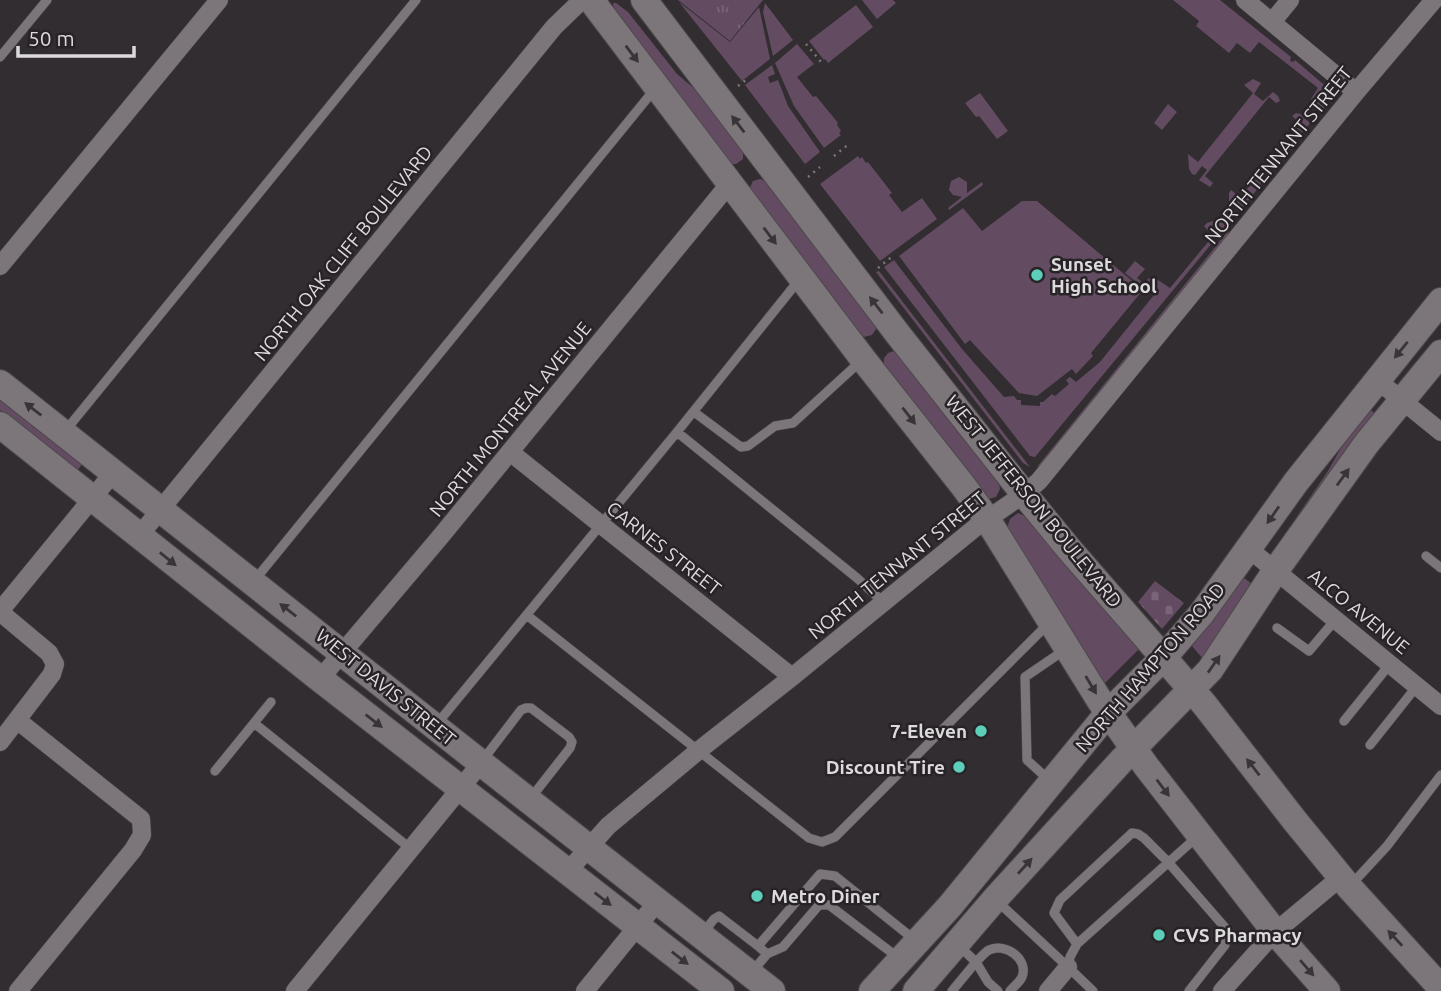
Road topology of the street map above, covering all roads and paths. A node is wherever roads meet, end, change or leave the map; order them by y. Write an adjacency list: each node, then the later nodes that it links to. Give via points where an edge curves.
1 (47, 0): 12 (lane)
2 (219, 0): 25 (street)
3 (416, 0): 39 (lane)
4 (582, 0): 44 (street, NORTH OAK CLIFF BOULEVARD, via 554,27)
5 (591, 0): 16 (main road, one-way to 16)
6 (644, 0): 20 (main road, WEST JEFFERSON BOULEVARD, one-way to 6)
7 (1245, 0): 10 (street)
8 (1290, 0): 10 (street)
9 (1434, 0): 17 (street, NORTH TENNANT STREET)
10 (1272, 22): 17 (street)
11 (806, 44): 13 (path)
12 (0, 57)
13 (821, 62)
14 (747, 79): 15 (path)
15 (738, 86)
16 (657, 87): 23 (main road); 52 (lane)
17 (1356, 92): 42 (street, NORTH TENNANT STREET)
18 (850, 143): 19 (path)
19 (834, 156)
20 (766, 163): 23 (main road); 29 (main road, WEST JEFFERSON BOULEVARD, one-way to 20)
21 (820, 166): 22 (path)
22 (808, 177)
23 (730, 183): 27 (main road, one-way to 27); 40 (street, NORTH MONTREAL AVENUE)
24 (894, 255): 26 (path)
25 (0, 266)
26 (878, 268)
27 (801, 276): 31 (main road); 35 (lane)
28 (1441, 301): 32 (main road, NORTH HAMPTON ROAD, one-way to 32)
29 (897, 333): 31 (main road); 42 (main road, WEST JEFFERSON BOULEVARD)
30 (1441, 353): 34 (main road, NORTH HAMPTON ROAD)
31 (863, 359): 35 (lane, via 793,423 775,426 748,446 741,447); 45 (main road, one-way to 45)
32 (1377, 380): 34 (street); 48 (main road, NORTH HAMPTON ROAD, one-way to 48)
33 (0, 383): 39 (main road, WEST DAVIS STREET, one-way to 33)
34 (1402, 401): 38 (street); 51 (main road, NORTH HAMPTON ROAD, one-way to 34)
35 (694, 412): 37 (lane)
36 (0, 425): 43 (main road, WEST DAVIS STREET)
37 (677, 432): 46 (lane); 53 (lane)
38 (1441, 432)
39 (64, 433): 41 (main road, WEST DAVIS STREET)
40 (510, 452): 46 (street, CARNES STREET); 60 (street, NORTH MONTREAL AVENUE)
41 (113, 472): 43 (street); 44 (main road, WEST DAVIS STREET)
42 (1024, 494): 45 (street, NORTH TENNANT STREET); 61 (main road, WEST JEFFERSON BOULEVARD)
43 (92, 498): 47 (main road, WEST DAVIS STREET); 54 (street)
44 (160, 509): 47 (street, NORTH OAK CLIFF BOULEVARD); 52 (main road, WEST DAVIS STREET)
45 (987, 519): 53 (street, NORTH TENNANT STREET); 57 (main road)
46 (601, 525): 55 (lane); 63 (street, CARNES STREET)
47 (139, 536): 64 (main road, WEST DAVIS STREET, one-way to 64)
48 (1249, 549): 51 (street, ALCO AVENUE); 61 (main road, NORTH HAMPTON ROAD)
49 (1426, 556): 50 (lane)
50 (1441, 568)
51 (1276, 570): 56 (street, ALCO AVENUE); 66 (main road, NORTH HAMPTON ROAD, one-way to 51)
52 (253, 582): 60 (main road, WEST DAVIS STREET, one-way to 52)
53 (883, 602): 63 (street, NORTH TENNANT STREET)
54 (0, 612): 70 (street, via 49,653 55,664)
55 (527, 616): 73 (lane); 77 (lane)
56 (1336, 619): 58 (lane, via 1309,651); 62 (street, ALCO AVENUE)
57 (1051, 621): 59 (main road); 77 (lane, via 835,837 822,842 809,838)
58 (1277, 628)
59 (1068, 648): 69 (main road, one-way to 69); 81 (lane, via 1024,677 1027,760)
60 (342, 652): 64 (street, NORTH MONTREAL AVENUE); 73 (main road, WEST DAVIS STREET)
61 (1164, 657): 66 (main road, WEST JEFFERSON BOULEVARD); 69 (main road, NORTH HAMPTON ROAD)
62 (1391, 664): 65 (street, ALCO AVENUE); 71 (lane)
63 (792, 677): 77 (street, NORTH TENNANT STREET)
64 (320, 679): 82 (main road, WEST DAVIS STREET, one-way to 82)
65 (1417, 685): 68 (street, ALCO AVENUE); 75 (lane)
66 (1192, 690): 76 (main road, NORTH HAMPTON ROAD); 89 (main road, WEST JEFFERSON BOULEVARD, one-way to 66)
67 (271, 702): 72 (lane)
68 (1441, 706)
69 (1108, 713): 76 (main road); 81 (main road, NORTH HAMPTON ROAD)
70 (17, 720): 74 (street); 104 (street, via 141,819 142,835)
71 (1344, 720)
72 (254, 723): 79 (lane); 86 (lane)
73 (435, 726): 78 (main road, WEST DAVIS STREET)
74 (0, 741)
75 (1370, 745)
76 (1134, 749): 84 (main road, one-way to 84); 90 (main road, NORTH HAMPTON ROAD, one-way to 76)
77 (698, 751): 85 (street, NORTH TENNANT STREET)
78 (481, 763): 82 (street); 83 (main road, WEST DAVIS STREET); 83 (lane, via 526,708 569,737 570,748)
79 (215, 771)
80 (1441, 775): 89 (lane, via 1387,846)
81 (1052, 782): 98 (main road, NORTH HAMPTON ROAD)
82 (461, 788): 86 (street); 88 (main road, WEST DAVIS STREET)
83 (529, 800): 85 (main road, WEST DAVIS STREET)
84 (1199, 835): 87 (lane); 93 (main road)
85 (588, 847): 88 (street, NORTH TENNANT STREET); 91 (main road, WEST DAVIS STREET)
86 (411, 849): 105 (street)
87 (1168, 862): 96 (lane); 96 (lane, via 1144,838 1132,833 1057,906 1054,913); 103 (lane, via 1227,931 1225,945)
88 (568, 871): 92 (main road, WEST DAVIS STREET, one-way to 92)
89 (1345, 882): 93 (street); 102 (main road, WEST JEFFERSON BOULEVARD, one-way to 89)
90 (995, 899): 95 (main road, NORTH HAMPTON ROAD); 101 (lane)
91 (658, 901): 92 (street); 94 (main road, WEST DAVIS STREET)
92 (638, 926): 106 (street); 107 (main road, WEST DAVIS STREET, one-way to 107)
93 (1275, 932): 116 (street); 117 (main road, one-way to 117)
94 (701, 935): 97 (lane, via 719,916); 100 (main road, WEST DAVIS STREET)
95 (957, 944): 99 (lane); 110 (main road, NORTH HAMPTON ROAD)
96 (1077, 944): 101 (lane)
97 (758, 946): 98 (lane, via 820,874 835,876); 100 (lane)
98 (909, 951): 100 (lane, via 829,905 819,905 783,947); 109 (main road, NORTH HAMPTON ROAD)
99 (976, 962): 111 (lane); 112 (lane); 113 (lane, via 988,950 1000,947 1014,953 1022,964 1022,977)
100 (759, 964): 108 (main road, WEST DAVIS STREET)
101 (1068, 967): 114 (street); 115 (lane)
102 (1441, 988)
103 (1194, 990)
104 (18, 991)
105 (295, 991)
106 (585, 991)
107 (721, 991)
108 (772, 991)
109 (872, 991)
110 (916, 991)
111 (952, 991)
112 (998, 991)
113 (1010, 991)
114 (1048, 991)
115 (1093, 991)
116 (1223, 991)
117 (1327, 991)

